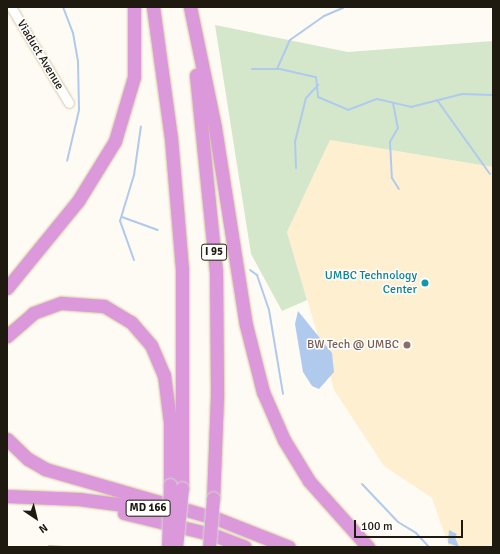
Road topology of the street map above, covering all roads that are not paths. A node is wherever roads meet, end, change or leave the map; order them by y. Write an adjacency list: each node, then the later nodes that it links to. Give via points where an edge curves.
1 (10, 7): 5 (street, Viaduct Avenue)
2 (134, 7): 6 (highway, via 134,77 115,141 93,180)
3 (153, 7): 9 (highway, via 171,138 182,270)
4 (189, 7): 11 (highway, I 95, via 216,272 218,396); 20 (highway, via 215,128 246,325 263,392 284,440 309,481)
5 (69, 103)
6 (9, 286)
7 (7, 336): 9 (highway, via 33,313 61,303 104,306 131,322 151,345 164,375)
8 (7, 439): 19 (highway, via 28,459 45,469 218,519)
9 (176, 486): 13 (highway, bridge); 14 (highway, bridge)
10 (7, 496): 18 (highway, MD 166, via 79,499 172,512)
11 (213, 498): 15 (highway, I 95, bridge); 16 (highway, bridge)
12 (7, 501): 17 (highway, via 128,513 214,534)
13 (168, 547)
14 (176, 547)
15 (209, 547)
16 (212, 547)
17 (245, 547)
18 (285, 547)
19 (289, 547)
20 (368, 547)

